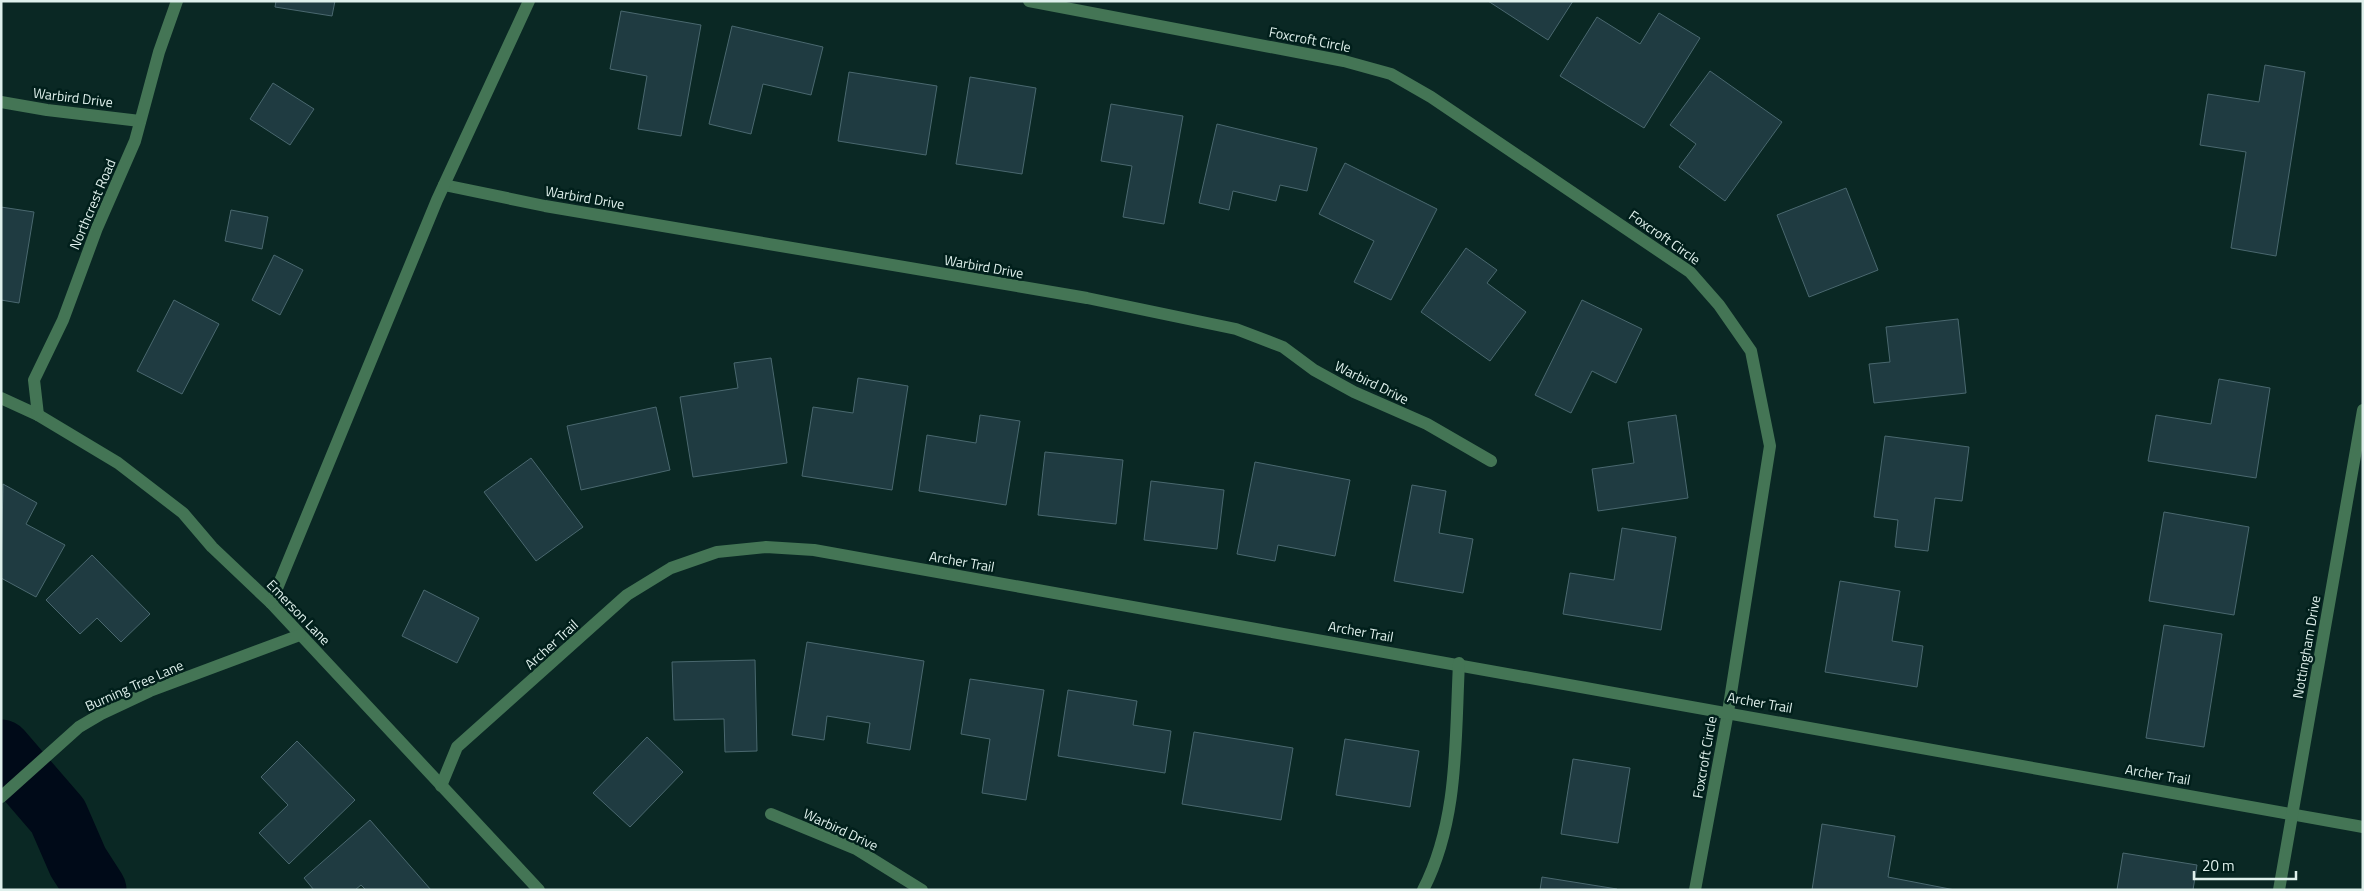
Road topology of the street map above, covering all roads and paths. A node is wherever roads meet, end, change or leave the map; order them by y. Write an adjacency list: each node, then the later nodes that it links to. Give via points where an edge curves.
1 (177, 1): 5 (street, Northcrest Road)
2 (529, 1): 6 (street)
3 (1029, 1): 14 (street, Foxcroft Circle, via 1344,61 1391,74 1431,97 1690,272 1719,305 1751,351 1770,446)
4 (1, 102): 5 (street, Warbird Drive)
5 (140, 121): 9 (street, Northcrest Road, via 135,141 97,228 63,320 34,380)
6 (444, 186): 10 (street, Warbird Drive, via 1087,298 1236,329 1283,347 1314,370 1354,392 1427,424); 11 (street)
7 (1, 398): 9 (street, Emerson Lane)
8 (2363, 410): 17 (street, Nottingham Drive)
9 (38, 415): 11 (street, Emerson Lane, via 118,463 183,514 212,547)
10 (1491, 461)
11 (271, 603): 12 (street, Emerson Lane)
12 (300, 634): 15 (street, Emerson Lane); 16 (street, Burning Tree Lane, via 150,691 101,714 79,727)
13 (1458, 663): 14 (street, Archer Trail); 15 (street, Archer Trail, via 814,550 766,547 717,552 670,568 627,595 457,747); 22 (street, via 1451,801 1435,866)
14 (1728, 712): 17 (street, Archer Trail); 23 (street, Foxcroft Circle)
15 (441, 786): 20 (street, Emerson Lane)
16 (1, 797)
17 (2292, 813): 19 (street, Archer Trail); 24 (street, Nottingham Drive)
18 (771, 814): 21 (street, Warbird Drive, via 856,849)
19 (2363, 827)
20 (539, 890)
21 (922, 890)
22 (1423, 890)
23 (1695, 890)
24 (2279, 890)

